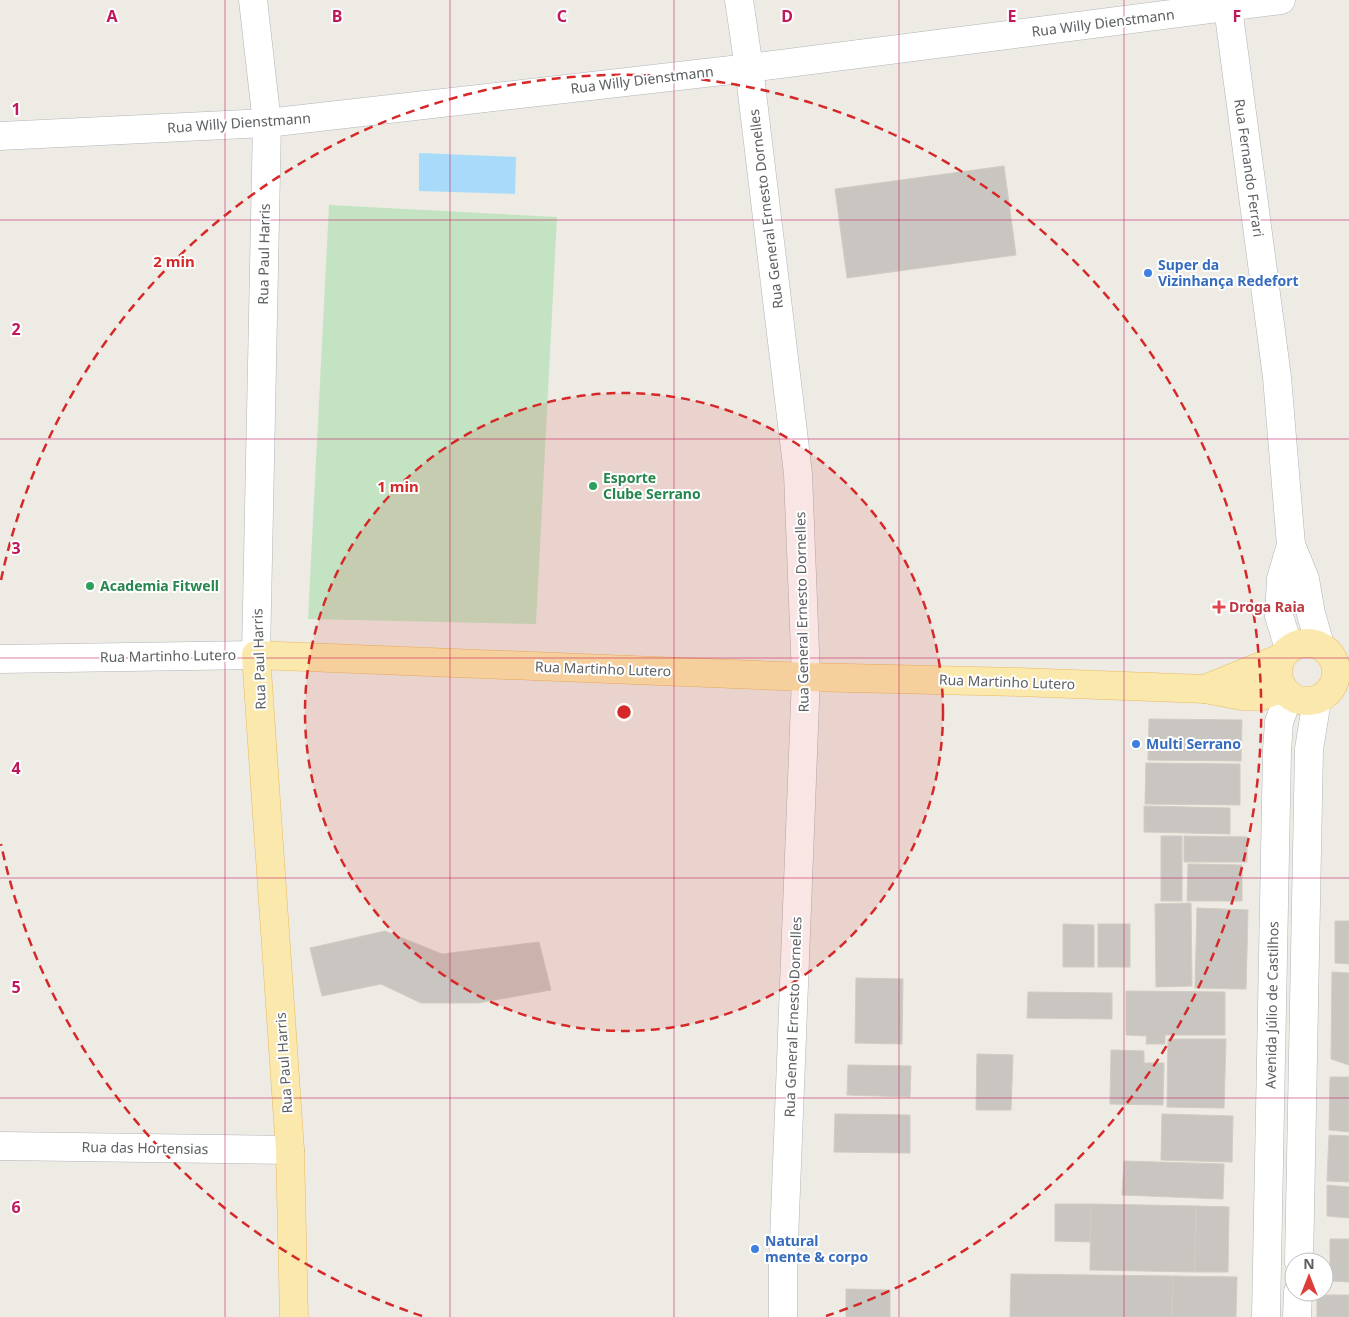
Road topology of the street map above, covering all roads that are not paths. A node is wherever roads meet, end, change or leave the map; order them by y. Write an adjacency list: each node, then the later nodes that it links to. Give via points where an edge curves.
1 (253, 0): 6 (street, Rua Paul Harris)
2 (739, 0): 5 (street, Rua General Ernesto Dornelles)
3 (1281, 0): 4 (street, Rua Willy Dienstmann)
4 (1228, 4): 5 (street, Rua Willy Dienstmann); 8 (street, Rua Fernando Ferrari, via 1278,377)
5 (749, 68): 6 (street, Rua Willy Dienstmann); 13 (street, Rua General Ernesto Dornelles, via 798,474)
6 (267, 123): 7 (street, Rua Willy Dienstmann); 11 (street, Rua Paul Harris)
7 (0, 136)
8 (1291, 546): 9 (street, Rua Fernando Ferrari, via 1304,580 1311,614); 10 (street, Rua Fernando Ferrari, via 1281,579 1279,616)
9 (1333, 648): 10 (main road, via 1300,643); 16 (main road, via 1337,670)
10 (1285, 653): 14 (main road, Rua Martinho Lutero); 15 (main road, via 1278,669)
11 (256, 655): 12 (street, Rua Martinho Lutero); 13 (main road, Rua Martinho Lutero); 18 (main road, Rua Paul Harris)
12 (0, 659)
13 (806, 678): 14 (main road, Rua Martinho Lutero); 23 (street, Rua General Ernesto Dornelles)
14 (1205, 689): 15 (main road, Rua Martinho Lutero, via 1242,696)
15 (1286, 691): 16 (main road, via 1298,700 1308,701); 20 (street, Avenida Júlio de Castilhos, via 1277,750)
16 (1333, 691): 19 (street, via 1309,749)
17 (0, 1146): 18 (street, Rua das Hortensias)
18 (290, 1150): 22 (main road, Rua Paul Harris)
19 (1300, 1252)
20 (1281, 1262): 24 (street, Avenida Júlio de Castilhos)
21 (1297, 1302): 25 (street)
22 (294, 1317)
23 (783, 1317)
24 (1266, 1317)
25 (1296, 1317)

